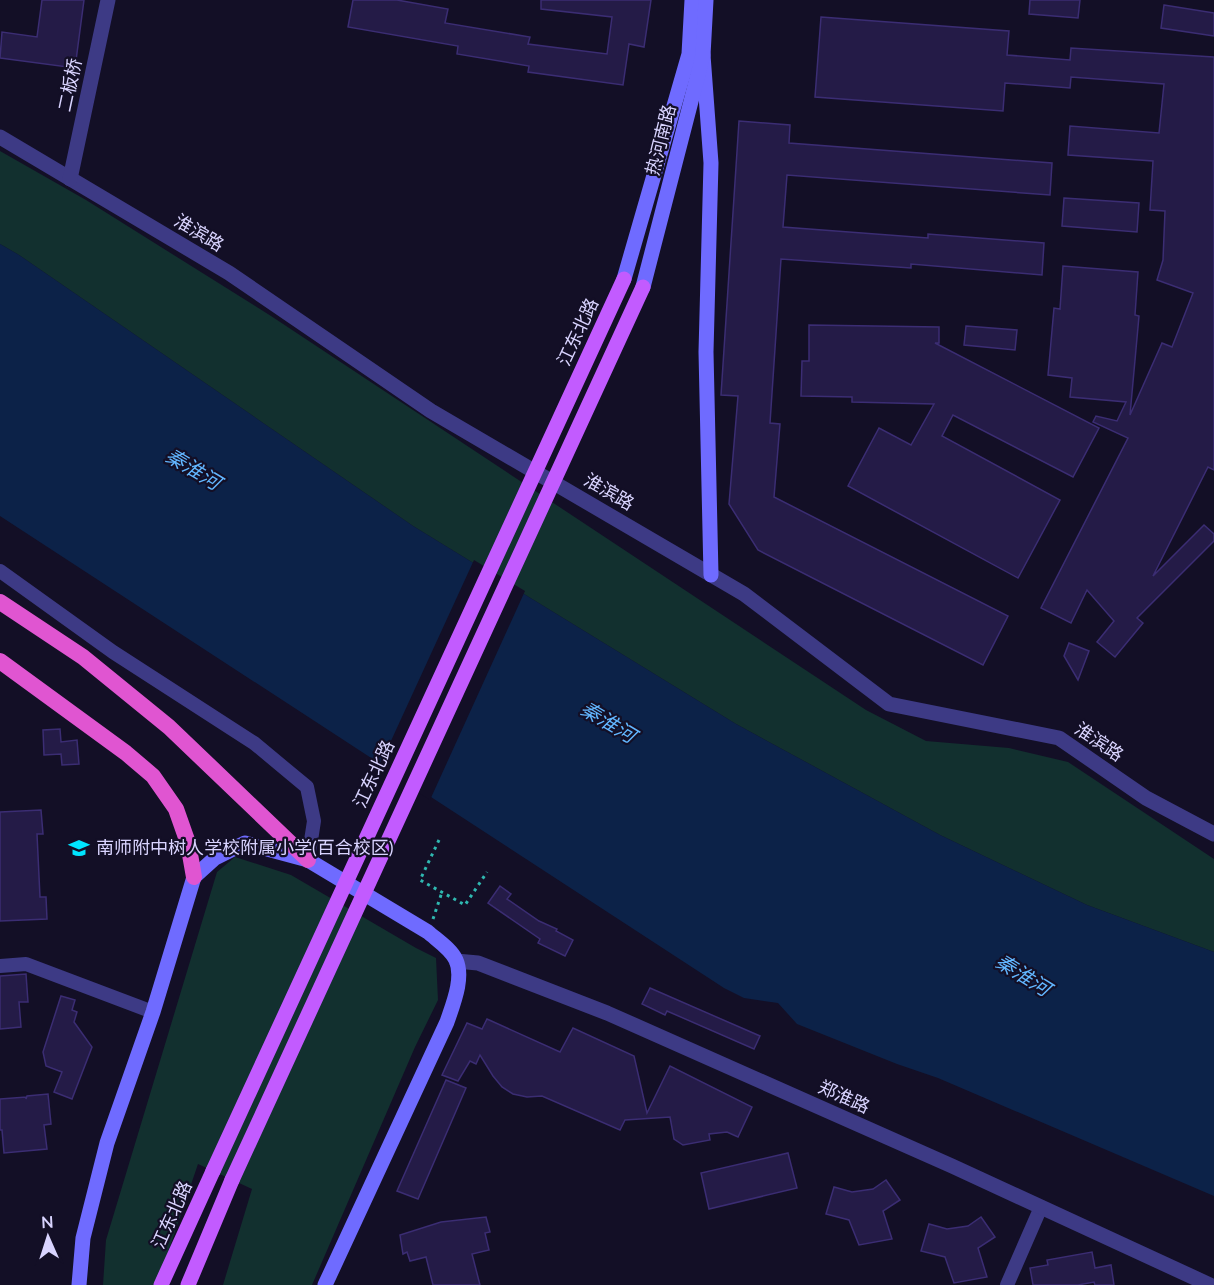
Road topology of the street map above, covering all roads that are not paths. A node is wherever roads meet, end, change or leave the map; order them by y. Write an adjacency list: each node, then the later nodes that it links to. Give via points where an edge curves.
1 (108, 0): 6 (street, 二板桥)
2 (692, 0): 7 (main road, 热河南路, via 689,54)
3 (706, 0): 4 (main road, 热河南路)
4 (703, 55): 9 (main road, via 711,164 705,352); 21 (main road, 热河南路, bridge, via 644,287 232,1180)
5 (0, 137): 6 (street, 淮滨路)
6 (70, 179): 9 (street, 淮滨路, via 229,273 431,411)
7 (624, 279): 20 (main road, 江东北路, bridge)
8 (0, 572): 13 (street, via 254,744 307,787 314,821)
9 (711, 575): 12 (street, 淮滨路, via 744,594 889,704 1059,738 1146,798)
10 (0, 602): 13 (highway, via 83,657 169,727)
11 (0, 661): 14 (highway, via 153,776 176,809 188,843)
12 (1214, 834)
13 (308, 860): 14 (main road, via 245,843 215,858); 15 (main road, via 428,932)
14 (194, 878): 17 (main road)
15 (456, 961): 18 (street, 郑淮路, via 478,963 607,1013); 22 (main road, via 458,989 447,1022)
16 (0, 966): 17 (street, via 26,964)
17 (153, 1012): 19 (main road, via 107,1143 83,1238)
18 (1041, 1207): 23 (street); 24 (street, 郑淮路)
19 (80, 1285)
20 (161, 1285)
21 (188, 1285)
22 (325, 1285)
23 (1007, 1285)
24 (1210, 1285)

